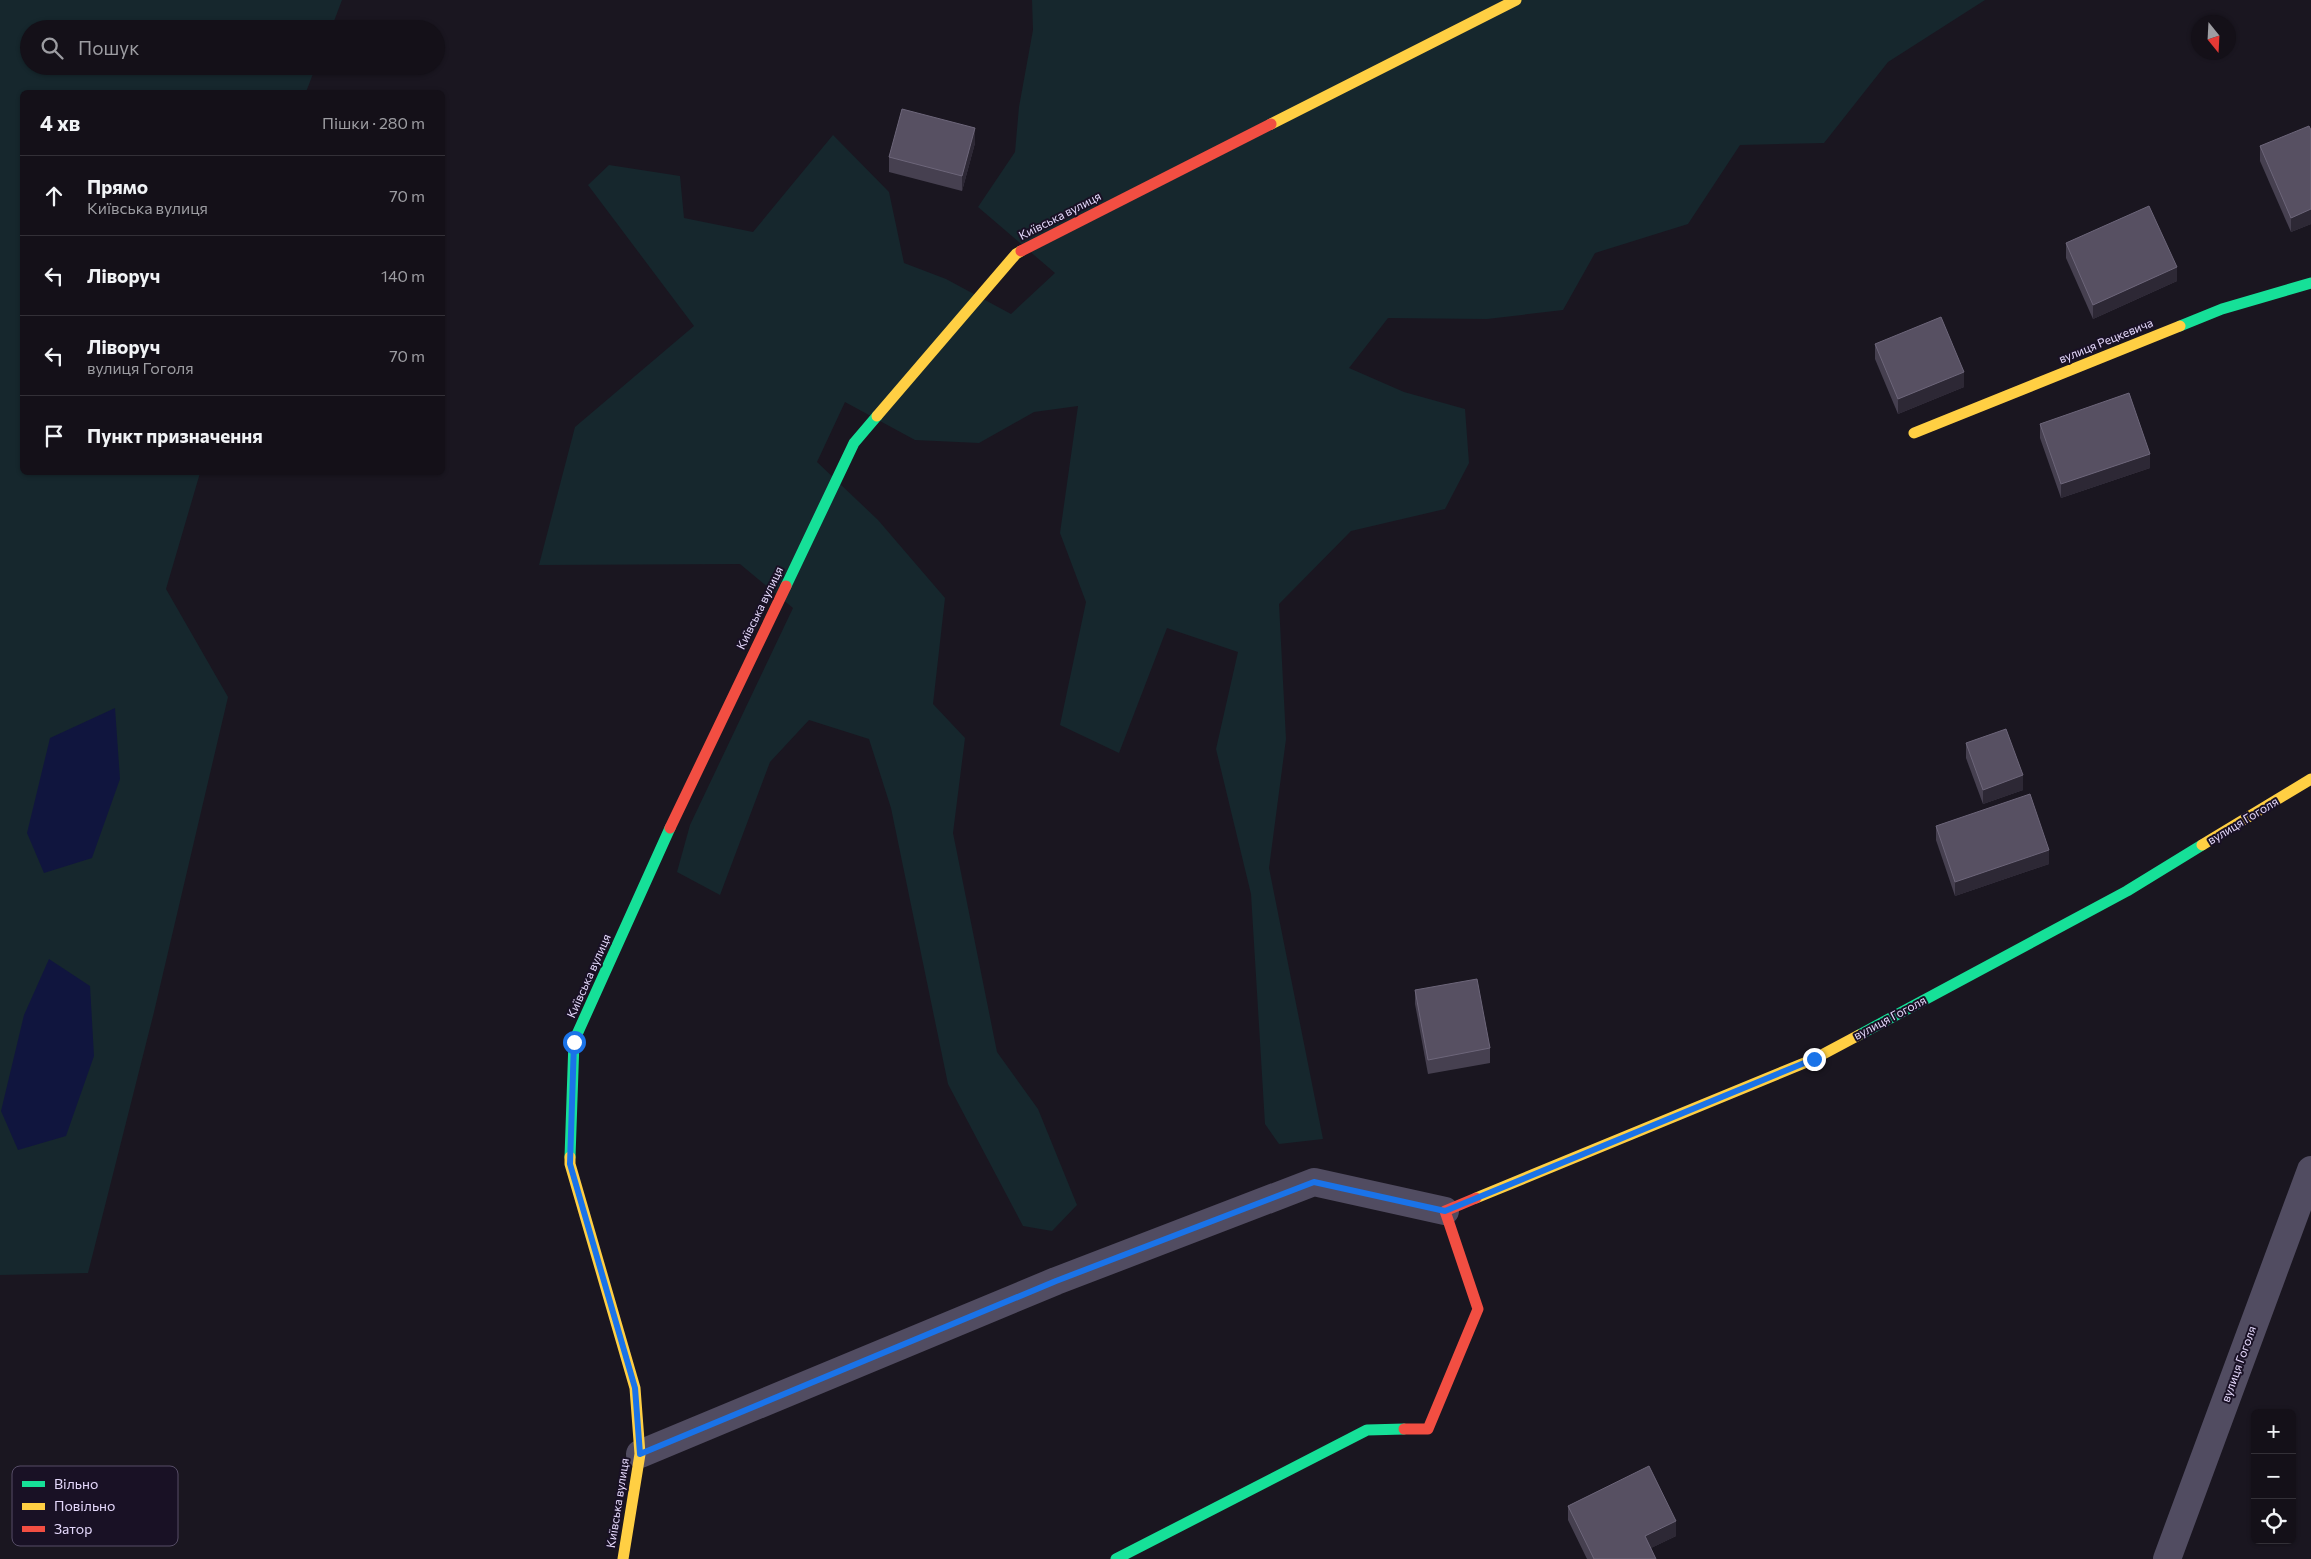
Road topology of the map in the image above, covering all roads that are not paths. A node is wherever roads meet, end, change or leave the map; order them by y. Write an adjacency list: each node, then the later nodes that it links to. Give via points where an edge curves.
1 (1516, 0): 7 (street, Київська вулиця, via 1016,254 854,443 683,800 574,1042 570,1164 635,1388)
2 (2311, 283): 3 (street, вулиця Рецкевича, via 2222,309)
3 (1914, 433)
4 (2311, 779): 6 (street, вулиця Гоголя, via 2127,891 1814,1059)
5 (2311, 1170): 10 (street, вулиця Гоголя)
6 (1445, 1211): 7 (street, via 1314,1182 1056,1281); 9 (street, via 1478,1309 1428,1429 1367,1430)
7 (640, 1454): 8 (street, Київська вулиця)
8 (623, 1559)
9 (1116, 1559)
10 (2167, 1559)

